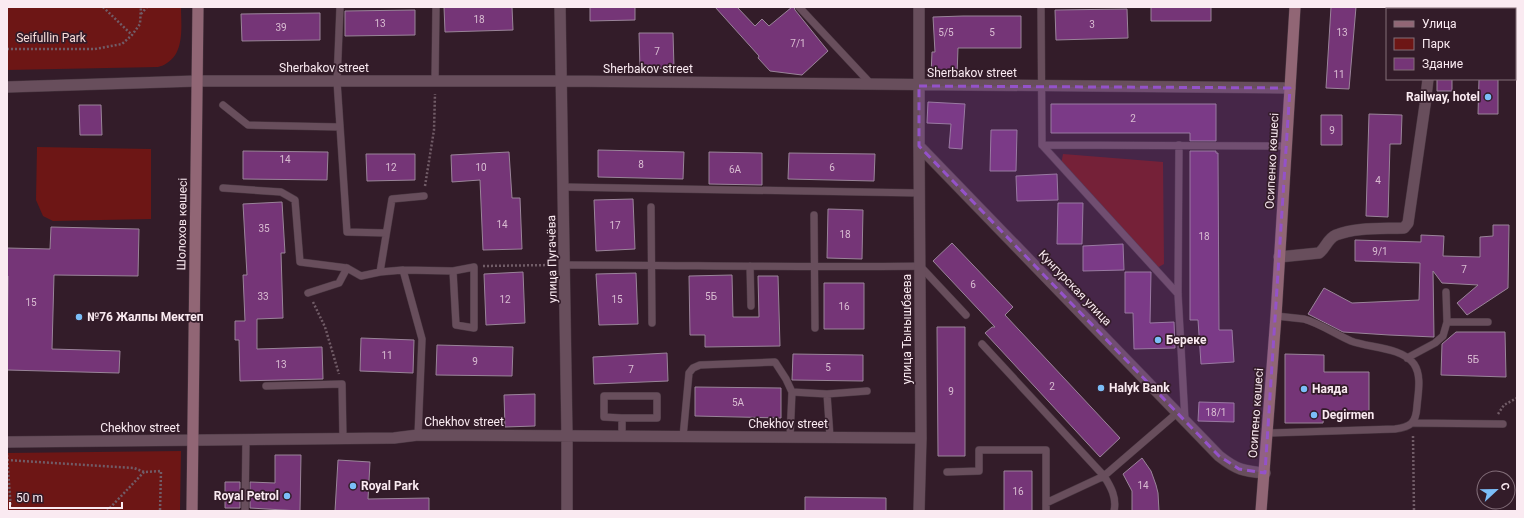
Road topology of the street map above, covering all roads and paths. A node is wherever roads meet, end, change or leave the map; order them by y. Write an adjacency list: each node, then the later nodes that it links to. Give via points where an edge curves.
1 (103, 7): 13 (path)
2 (141, 7): 12 (path)
3 (147, 7): 12 (path)
4 (198, 7): 16 (main road, Шолохов көшесі)
5 (340, 7): 17 (lane)
6 (436, 7): 18 (lane)
7 (560, 7): 19 (street, улица Пугачёва)
8 (799, 7): 20 (lane)
9 (919, 7): 21 (street)
10 (1041, 7): 22 (lane)
11 (1295, 7): 24 (main road, Осипенко көшесі)
12 (141, 14): 13 (path, via 140,24)
13 (132, 35): 14 (path, via 122,44 95,49)
14 (7, 49)
15 (1428, 80): 38 (street, via 1415,182 1404,228 1336,235 1319,253)
16 (197, 81): 17 (street, Sherbakov street); 23 (street, Sherbakov street); 82 (main road, Шолохов көшесі)
17 (337, 81): 18 (street, Sherbakov street); 26 (lane)
18 (435, 81): 19 (street, Sherbakov street); 34 (path, via 434,130)
19 (562, 81): 20 (street, Sherbakov street); 31 (street, улица Пугачёва)
20 (871, 84): 21 (street, Sherbakov street)
21 (919, 86): 22 (street, Sherbakov street); 29 (street)
22 (1040, 86): 24 (street, Sherbakov street); 27 (lane)
23 (7, 87)
24 (1290, 88): 30 (main road, Осипенко көшесі)
25 (223, 104): 26 (lane, via 248,125)
26 (340, 127): 37 (lane, via 347,232)
27 (1042, 145): 28 (lane); 51 (lane)
28 (1179, 145): 30 (lane); 51 (lane)
29 (919, 146): 33 (street, улица Тынышбаева); 67 (street, Кунгурская улица)
30 (1286, 146): 38 (main road, Осипенко көшесі)
31 (563, 187): 33 (lane); 39 (street, улица Пугачёва)
32 (223, 188): 45 (lane, via 281,192 295,200 300,262)
33 (920, 193): 43 (street, улица Тынышбаева)
34 (424, 196): 37 (lane, via 392,199)
35 (651, 207): 40 (lane)
36 (814, 215): 44 (lane)
37 (386, 232): 48 (lane)
38 (1280, 256): 54 (main road, Осипенко көшесі)
39 (565, 265): 40 (lane); 41 (path); 74 (street, улица Пугачёва)
40 (652, 265): 42 (lane); 57 (lane)
41 (474, 266): 47 (lane); 47 (lane, via 474,328 456,325)
42 (750, 266): 44 (lane); 52 (lane)
43 (920, 266): 44 (lane); 53 (lane); 79 (street, улица Тынышбаева)
44 (814, 267): 58 (lane)
45 (347, 268): 48 (lane, via 361,276); 50 (lane, via 339,283)
46 (403, 270): 47 (lane); 48 (lane); 73 (lane, via 422,339)
47 (453, 270)
48 (380, 272)
49 (1446, 292): 55 (lane)
50 (308, 293): 61 (path, via 325,327)
51 (1178, 294): 67 (lane)
52 (751, 306)
53 (966, 315)
54 (1276, 316): 60 (lane, via 1305,320 1353,341 1396,352); 72 (main road, Осипено көшесі)
55 (1447, 322): 56 (lane); 60 (lane, via 1443,336)
56 (1488, 322)
57 (652, 323)
58 (815, 328)
59 (982, 344): 89 (lane)
60 (1407, 358): 69 (lane, via 1414,364 1419,377 1416,417)
61 (342, 384): 62 (lane); 81 (lane)
62 (266, 386)
63 (867, 390): 65 (lane)
64 (792, 392): 65 (lane); 76 (lane, via 775,362 696,366 690,370 688,377); 77 (lane)
65 (827, 394): 78 (lane)
66 (1517, 398): 70 (path, via 1504,405)
67 (1181, 416): 88 (street, Кунгурская улица, via 1231,465 1246,471); 89 (lane)
68 (622, 418): 68 (lane, via 604,418 604,396 657,396 657,418); 75 (lane)
69 (1413, 423): 70 (lane); 72 (lane, via 1406,428 1395,429); 100 (path)
70 (1494, 424): 71 (lane)
71 (1503, 424)
72 (1268, 432): 88 (main road, Осипено көшесі)
73 (418, 435): 74 (street, Chekhov street); 81 (street, Chekhov street)
74 (567, 436): 75 (street, Chekhov street); 96 (street, улица Пугачёва)
75 (622, 436): 76 (street, Chekhov street)
76 (683, 437): 77 (street, Chekhov street)
77 (790, 437): 78 (street, Chekhov street)
78 (830, 437): 79 (street, Chekhov street)
79 (921, 438): 97 (street, улица Тынышбаева)
80 (246, 439): 81 (street, Chekhov street); 82 (street, Chekhov street); 95 (lane)
81 (343, 439)
82 (192, 441): 83 (street, Chekhov street); 94 (main road, Шолохов көшесі)
83 (7, 442)
84 (7, 455): 85 (path)
85 (7, 460): 86 (path, via 134,468); 91 (path)
86 (144, 472): 92 (path); 93 (path, via 161,471)
87 (947, 472): 90 (lane, via 979,471 979,450 1046,450)
88 (1265, 473): 99 (main road, Осипено көшесі)
89 (1104, 476): 90 (lane); 98 (lane, via 1113,493)
90 (1046, 507)
91 (11, 511)
92 (106, 511)
93 (160, 511)
94 (192, 511)
95 (245, 511)
96 (566, 511)
97 (919, 511)
98 (1114, 511)
99 (1261, 511)
100 (1414, 511)

